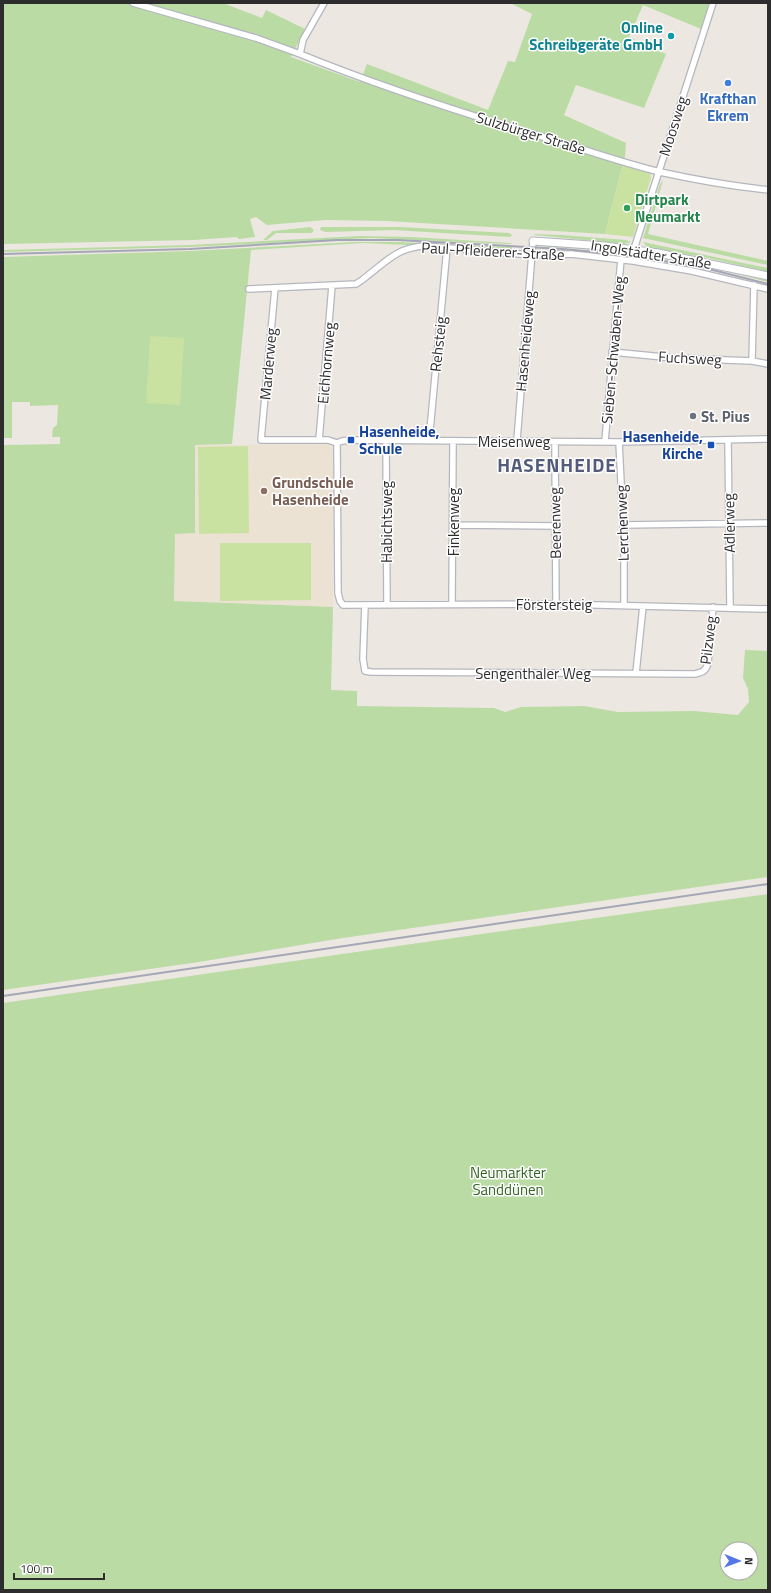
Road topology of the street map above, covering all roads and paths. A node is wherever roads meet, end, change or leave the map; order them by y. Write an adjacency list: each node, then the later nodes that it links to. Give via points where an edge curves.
1 (133, 3): 4 (street, Sulzbürger Straße, via 256,38)
2 (324, 3): 4 (street, via 303,40)
3 (713, 3): 5 (street, Moosweg)
4 (300, 54): 5 (street, Sulzbürger Straße, via 357,77 509,127)
5 (659, 171): 6 (street, Sulzbürger Straße); 9 (street, Moosweg)
6 (768, 190)
7 (532, 241): 9 (street, Ingolstädter Straße); 10 (street, Hasenheideweg)
8 (447, 248): 10 (street, Paul-Pfleiderer-Straße); 14 (street, Paul-Pfleiderer-Straße, via 420,246 405,249 359,282); 27 (street, Rehsteig)
9 (634, 249): 12 (street, Ingolstädter Straße)
10 (531, 255): 11 (street, Paul-Pfleiderer-Straße, via 571,254); 25 (street, Hasenheideweg)
11 (621, 259): 13 (street, Paul-Pfleiderer-Straße); 18 (street, Sieben-Schwaben-Weg)
12 (768, 276)
13 (754, 285): 17 (street, Paul-Pfleiderer-Straße); 19 (street)
14 (332, 286): 15 (street, Paul-Pfleiderer-Straße); 23 (street, Eichhornweg)
15 (275, 288): 16 (street, Paul-Pfleiderer-Straße); 22 (street, Marderweg)
16 (249, 289)
17 (768, 289)
18 (612, 352): 19 (street, Fuchsweg); 29 (street, Sieben-Schwaben-Weg)
19 (752, 361): 20 (street, Fuchsweg)
20 (768, 364)
21 (768, 439): 26 (street, Meisenweg)
22 (261, 440): 23 (street, Meisenweg)
23 (319, 440): 32 (street, Meisenweg)
24 (386, 440): 27 (street, Meisenweg); 32 (street, Meisenweg); 38 (street, Habichtsweg)
25 (517, 440): 28 (street, Meisenweg); 30 (street, Meisenweg)
26 (728, 440): 31 (street, Meisenweg); 33 (street, Adlerweg)
27 (429, 441): 28 (street, Meisenweg)
28 (453, 441): 35 (street, Finkenweg)
29 (605, 441): 30 (street, Meisenweg); 31 (street, Meisenweg)
30 (555, 442): 37 (street, Beerenweg)
31 (619, 442): 36 (street, Lerchenweg)
32 (337, 443): 41 (street, Förstersteig, via 338,596 341,603 346,605)
33 (729, 523): 34 (street); 36 (street); 45 (street, Adlerweg)
34 (768, 523)
35 (452, 525): 37 (street); 39 (street, Finkenweg)
36 (623, 525): 42 (street, Lerchenweg)
37 (555, 526): 40 (street, Beerenweg)
38 (387, 604): 39 (street, Förstersteig); 41 (street, Förstersteig)
39 (452, 604): 40 (street, Förstersteig)
40 (556, 604): 42 (street, Förstersteig)
41 (365, 605): 48 (street, Sengenthaler Weg, via 363,659 366,672)
42 (624, 605): 43 (street, Förstersteig)
43 (643, 606): 44 (street, Förstersteig); 48 (street)
44 (712, 607): 45 (street, Förstersteig); 47 (street, Pilzweg, via 708,663)
45 (730, 607): 46 (street, Förstersteig)
46 (768, 609)
47 (703, 672): 48 (street, Sengenthaler Weg)
48 (636, 673)

